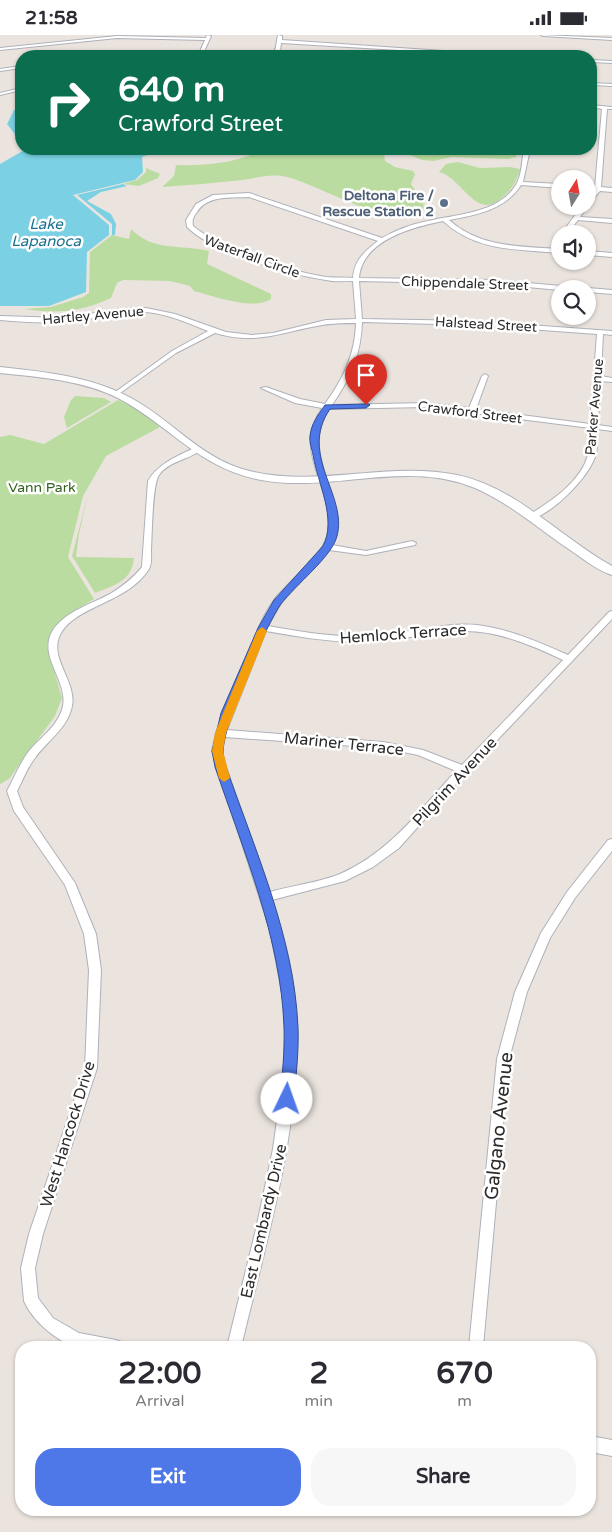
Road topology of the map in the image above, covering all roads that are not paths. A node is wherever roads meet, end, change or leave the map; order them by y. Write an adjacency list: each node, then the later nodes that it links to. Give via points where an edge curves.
1 (280, 35): 6 (street)
2 (543, 35): 5 (street)
3 (146, 36): 4 (street); 7 (street)
4 (208, 37): 8 (street)
5 (612, 39)
6 (278, 41): 9 (street); 10 (street)
7 (0, 49)
8 (203, 50)
9 (277, 50)
10 (421, 50)
11 (597, 61): 12 (street)
12 (612, 62)
13 (15, 68): 14 (street)
14 (0, 70)
15 (597, 84): 16 (street)
16 (612, 85)
17 (15, 90): 18 (street)
18 (0, 94)
19 (609, 107): 23 (street)
20 (526, 155): 21 (street)
21 (520, 183): 22 (street); 28 (street, East Lombardy Drive, via 500,203)
22 (551, 185)
23 (598, 189): 24 (street); 25 (street)
24 (612, 190)
25 (596, 192)
26 (578, 215): 27 (street)
27 (576, 218): 29 (street); 30 (street)
28 (445, 219): 31 (street, East Lombardy Drive, via 417,225); 32 (street, via 463,236 481,243)
29 (612, 221)
30 (571, 225)
31 (381, 240): 35 (street, East Lombardy Drive, via 361,259); 35 (street, Waterfall Circle, via 248,195 213,197 198,205 188,220 190,227 206,240 276,266 306,276)
32 (551, 248)
33 (596, 254): 34 (street)
34 (612, 255)
35 (356, 280): 36 (street, Chippendale Street, via 494,282); 40 (street, East Lombardy Drive)
36 (551, 287)
37 (596, 291): 38 (street)
38 (612, 292)
39 (0, 319): 41 (street, Hartley Avenue, via 82,319 141,309 164,313)
40 (359, 321): 41 (street, Hartley Avenue, via 321,322 274,335 252,337); 42 (street, Halstead Street, via 496,323); 50 (street, East Lombardy Drive, via 355,352 346,378)
41 (213, 331): 49 (street, via 174,352)
42 (600, 332): 43 (street, Halstead Street); 46 (street, Parker Avenue)
43 (612, 333)
44 (0, 370): 49 (street, via 66,378)
45 (485, 376): 51 (street)
46 (597, 378): 47 (street); 52 (street, Parker Avenue)
47 (612, 380)
48 (264, 388): 50 (street, Crawford Street, via 298,401)
49 (116, 394): 54 (street, via 149,413)
50 (328, 407): 51 (street, Crawford Street, via 393,404); 55 (street, East Lombardy Drive, via 318,420 314,437)
51 (472, 410): 52 (street, Crawford Street)
52 (594, 427): 53 (street, Crawford Street); 56 (street, Parker Avenue, via 592,455 584,473 561,497)
53 (612, 429)
54 (197, 450): 55 (street, via 209,459 252,475 288,479); 65 (street, via 156,471 152,481 146,567 141,577 119,594 72,617 56,631 53,646 68,693 68,706 59,725 28,759)
55 (322, 477): 56 (street, via 415,473 457,478 495,493); 58 (street, East Lombardy Drive, via 334,521)
56 (532, 517): 59 (street)
57 (412, 543): 58 (street, via 366,553)
58 (327, 547): 61 (street, East Lombardy Drive, via 277,602)
59 (612, 571)
60 (612, 614): 62 (street, Pilgrim Avenue)
61 (263, 628): 62 (street, Hemlock Terrace, via 337,639 370,639 452,628 498,631 526,639); 63 (street, East Lombardy Drive)
62 (570, 659): 64 (street, Pilgrim Avenue)
63 (220, 733): 64 (street, Mariner Terrace, via 383,745 420,752); 68 (street, East Lombardy Drive, via 217,751 221,767)
64 (463, 770): 68 (street, Pilgrim Avenue, via 395,845 369,864 341,878)
65 (12, 791): 66 (street); 69 (street, West Hancock Drive, via 18,808 70,883 90,934 95,970 91,1068 36,1234 28,1268 31,1301 48,1323)
66 (0, 793)
67 (612, 843): 71 (street, Galgano Avenue, via 571,895 545,936 521,992 503,1059)
68 (265, 897): 70 (street, East Lombardy Drive, via 284,969 291,1027 286,1117)
69 (82, 1341)
70 (235, 1341)
71 (477, 1341)
72 (596, 1445): 73 (street)
73 (612, 1448)

